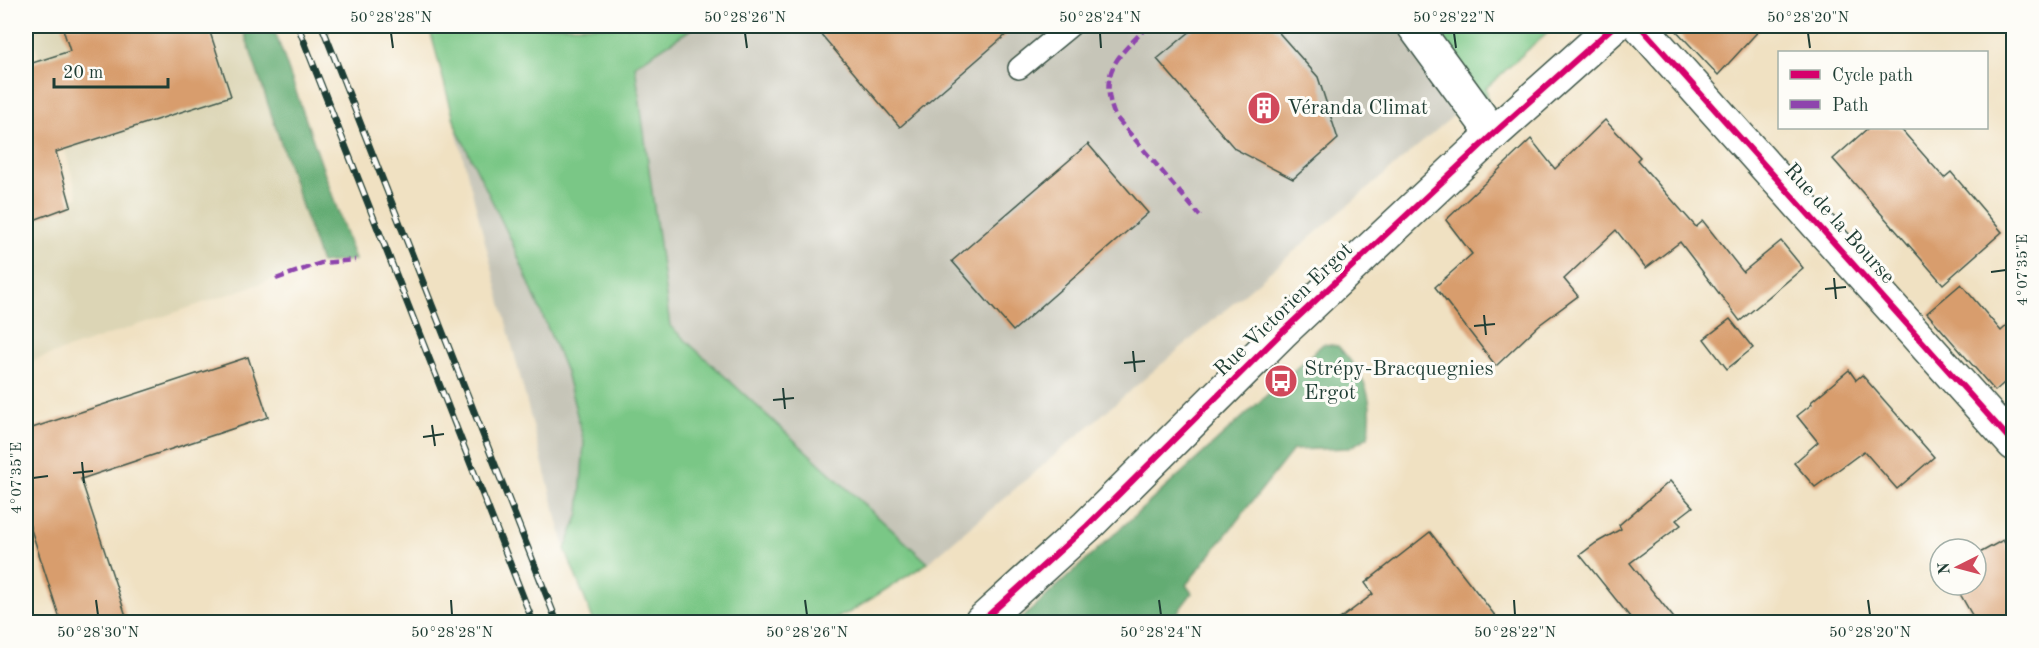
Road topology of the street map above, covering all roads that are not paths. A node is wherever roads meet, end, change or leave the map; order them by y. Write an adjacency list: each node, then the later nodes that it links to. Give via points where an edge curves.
1 (1070, 26): 5 (lane)
2 (1414, 26): 6 (street)
3 (1614, 26): 6 (street, Rue Victorien Ergot)
4 (1640, 26): 7 (street, Rue de la Bourse)
5 (1019, 68)
6 (1493, 134): 8 (street, Rue Victorien Ergot, via 1281,333 1088,526)
7 (2013, 444)
8 (981, 622)

